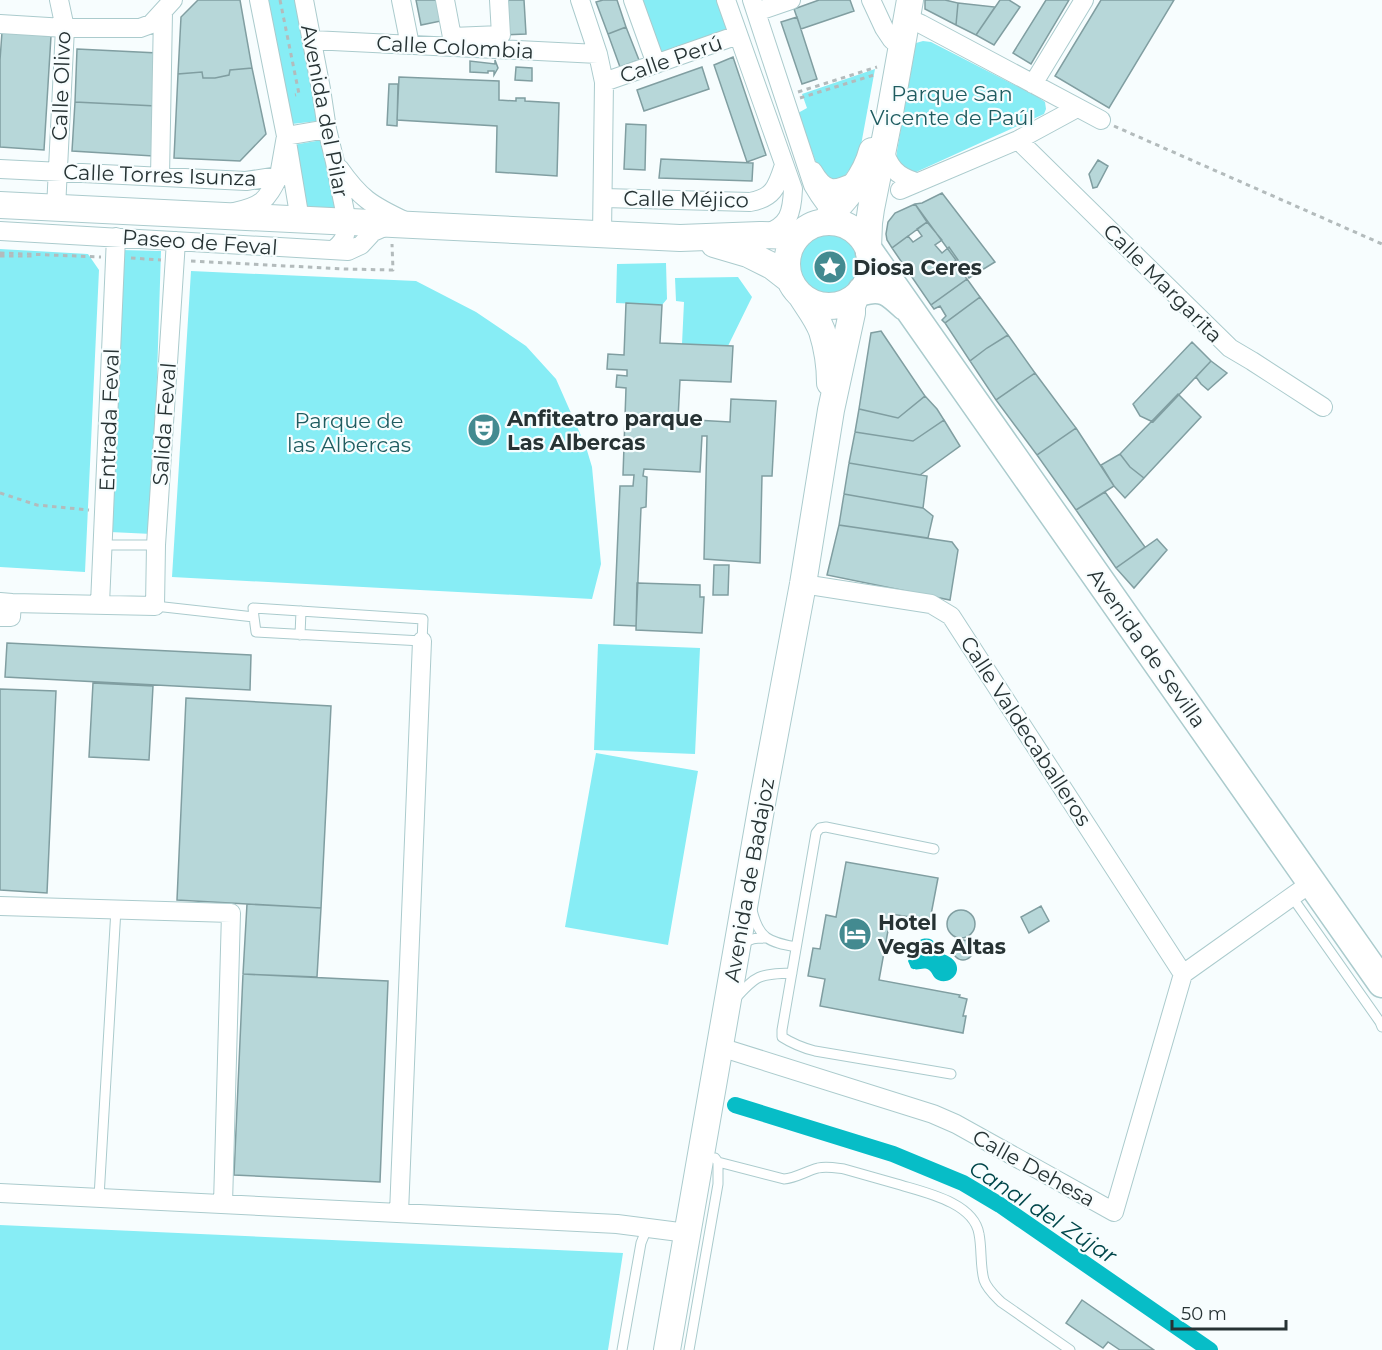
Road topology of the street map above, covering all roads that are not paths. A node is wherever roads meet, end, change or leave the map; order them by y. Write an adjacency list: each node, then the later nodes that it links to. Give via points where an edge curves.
1 (59, 0): 17 (street, Calle Olivo)
2 (259, 0): 29 (street, Avenida del Pilar)
3 (304, 0): 19 (street, Avenida del Pilar)
4 (401, 0): 20 (street)
5 (445, 0): 6 (street, via 452,37 501,35)
6 (500, 0)
7 (580, 0): 22 (street)
8 (633, 0): 23 (street)
9 (726, 0): 18 (street)
10 (791, 0): 14 (street)
11 (871, 0): 21 (street)
12 (1084, 0): 25 (street)
13 (168, 6): 17 (street, via 151,24 140,28); 38 (street)
14 (754, 6): 32 (street)
15 (905, 6): 21 (main road); 25 (street); 31 (main road)
16 (0, 24): 17 (street)
17 (65, 28): 36 (street, Calle Olivo)
18 (738, 35): 23 (street, Calle Perú); 34 (street)
19 (312, 40): 20 (street, Calle Colombia); 28 (street, Avenida del Pilar)
20 (410, 45): 22 (street, Calle Colombia)
21 (890, 52): 41 (main road, via 870,159)
22 (598, 54): 24 (street)
23 (656, 64): 24 (street, Calle Perú)
24 (604, 82): 42 (street)
25 (1032, 84): 26 (street)
26 (1077, 108): 27 (street); 30 (street)
27 (1101, 120)
28 (327, 129): 29 (street); 33 (street, Avenida del Pilar)
29 (286, 136): 37 (street, Calle Torres Isunza); 46 (street, Avenida del Pilar)
30 (1018, 140): 39 (street); 61 (street, Calle Margarita, via 1230,348)
31 (883, 147): 39 (street, via 888,163 907,179); 41 (main road)
32 (801, 149): 41 (street, via 825,187); 48 (street, via 822,202)
33 (335, 162): 47 (street, Avenida del Pilar); 49 (street, via 367,201)
34 (784, 165): 40 (street); 42 (street, Calle Méjico, via 772,192 759,200)
35 (0, 169): 36 (street, Calle Torres Isunza)
36 (58, 172): 38 (street, Calle Torres Isunza); 44 (street, Calle Olivo)
37 (279, 176): 38 (street, Calle Torres Isunza, via 246,181); 45 (street, via 269,195 253,208)
38 (159, 177)
39 (908, 186): 41 (street, via 885,197)
40 (793, 189): 48 (street, via 801,214); 52 (street, via 792,205 784,224)
41 (868, 193): 48 (main road, via 842,204); 57 (main road)
42 (603, 198): 51 (street)
43 (0, 206): 44 (main road)
44 (56, 208): 45 (main road)
45 (216, 215): 46 (main road)
46 (300, 220): 47 (main road)
47 (347, 222): 49 (main road); 56 (street, via 342,244)
48 (824, 224): 52 (main road); 57 (main road, via 855,231); 58 (main road, via 787,255 786,267)
49 (403, 225): 51 (main road); 56 (street, Paseo de Feval, via 373,232 361,245 348,251)
50 (0, 231): 53 (street, Paseo de Feval)
51 (603, 234): 54 (main road)
52 (760, 235): 54 (main road)
53 (116, 237): 55 (street, Paseo de Feval); 63 (street, Entrada Feval)
54 (690, 238): 58 (main road, via 748,254 772,266)
55 (176, 241): 56 (street, Paseo de Feval); 64 (street, Salida Feval)
56 (333, 250)
57 (869, 251): 59 (main road, via 869,280); 60 (main road, Avenida de Sevilla)
58 (796, 289): 59 (main road, via 812,303 824,307 845,304); 62 (main road, via 821,330 830,370)
59 (859, 295): 60 (main road, Avenida de Sevilla, via 874,288 892,294); 62 (main road, via 852,306)
60 (911, 313): 75 (main road, Avenida de Sevilla)
61 (1323, 406)
62 (831, 410): 65 (main road, Avenida de Badajoz)
63 (104, 545): 64 (lane); 66 (street, Entrada Feval)
64 (156, 545): 67 (street, Salida Feval)
65 (803, 584): 74 (main road, Avenida de Badajoz); 82 (street, Calle Valdecaballeros, via 931,604 951,616)
66 (100, 604): 67 (street); 68 (street)
67 (155, 606): 70 (lane)
68 (4, 607)
69 (301, 611): 70 (lane, via 253,608); 71 (lane); 72 (lane, via 423,619)
70 (254, 617): 71 (lane, via 256,632)
71 (300, 634): 72 (lane)
72 (422, 641): 93 (street)
73 (934, 849): 79 (lane, via 820,828)
74 (747, 890): 78 (lane, via 754,918); 80 (main road, Avenida de Badajoz)
75 (1302, 890): 82 (street); 84 (main road, Avenida de Sevilla); 86 (lane)
76 (0, 906): 77 (street)
77 (116, 909): 91 (lane); 92 (street, via 231,913)
78 (766, 938): 79 (lane); 80 (lane, via 748,940)
79 (796, 947): 81 (lane)
80 (741, 960): 83 (lane); 85 (main road, Avenida de Badajoz)
81 (792, 972): 83 (lane); 88 (lane, via 782,1030 782,1037 789,1042 815,1051)
82 (1183, 974): 87 (street, Calle Dehesa, via 1114,1212 933,1114)
83 (760, 976): 85 (lane)
84 (1382, 983)
85 (726, 1010): 87 (main road, Avenida de Badajoz)
86 (1382, 1027)
87 (720, 1047): 89 (main road, Avenida de Badajoz)
88 (951, 1074)
89 (710, 1154): 95 (main road, Avenida de Badajoz); 98 (lane, via 718,1184); 99 (lane, via 784,1179 819,1168 844,1169 935,1195 955,1205 975,1222 985,1281 991,1292)
90 (0, 1192): 91 (street)
91 (99, 1197): 92 (street)
92 (223, 1204): 93 (street)
93 (399, 1213): 94 (street)
94 (647, 1228): 95 (street); 96 (lane)
95 (687, 1233): 97 (main road, Avenida de Badajoz)
96 (622, 1350)
97 (667, 1350)
98 (689, 1350)
99 (1070, 1350)

